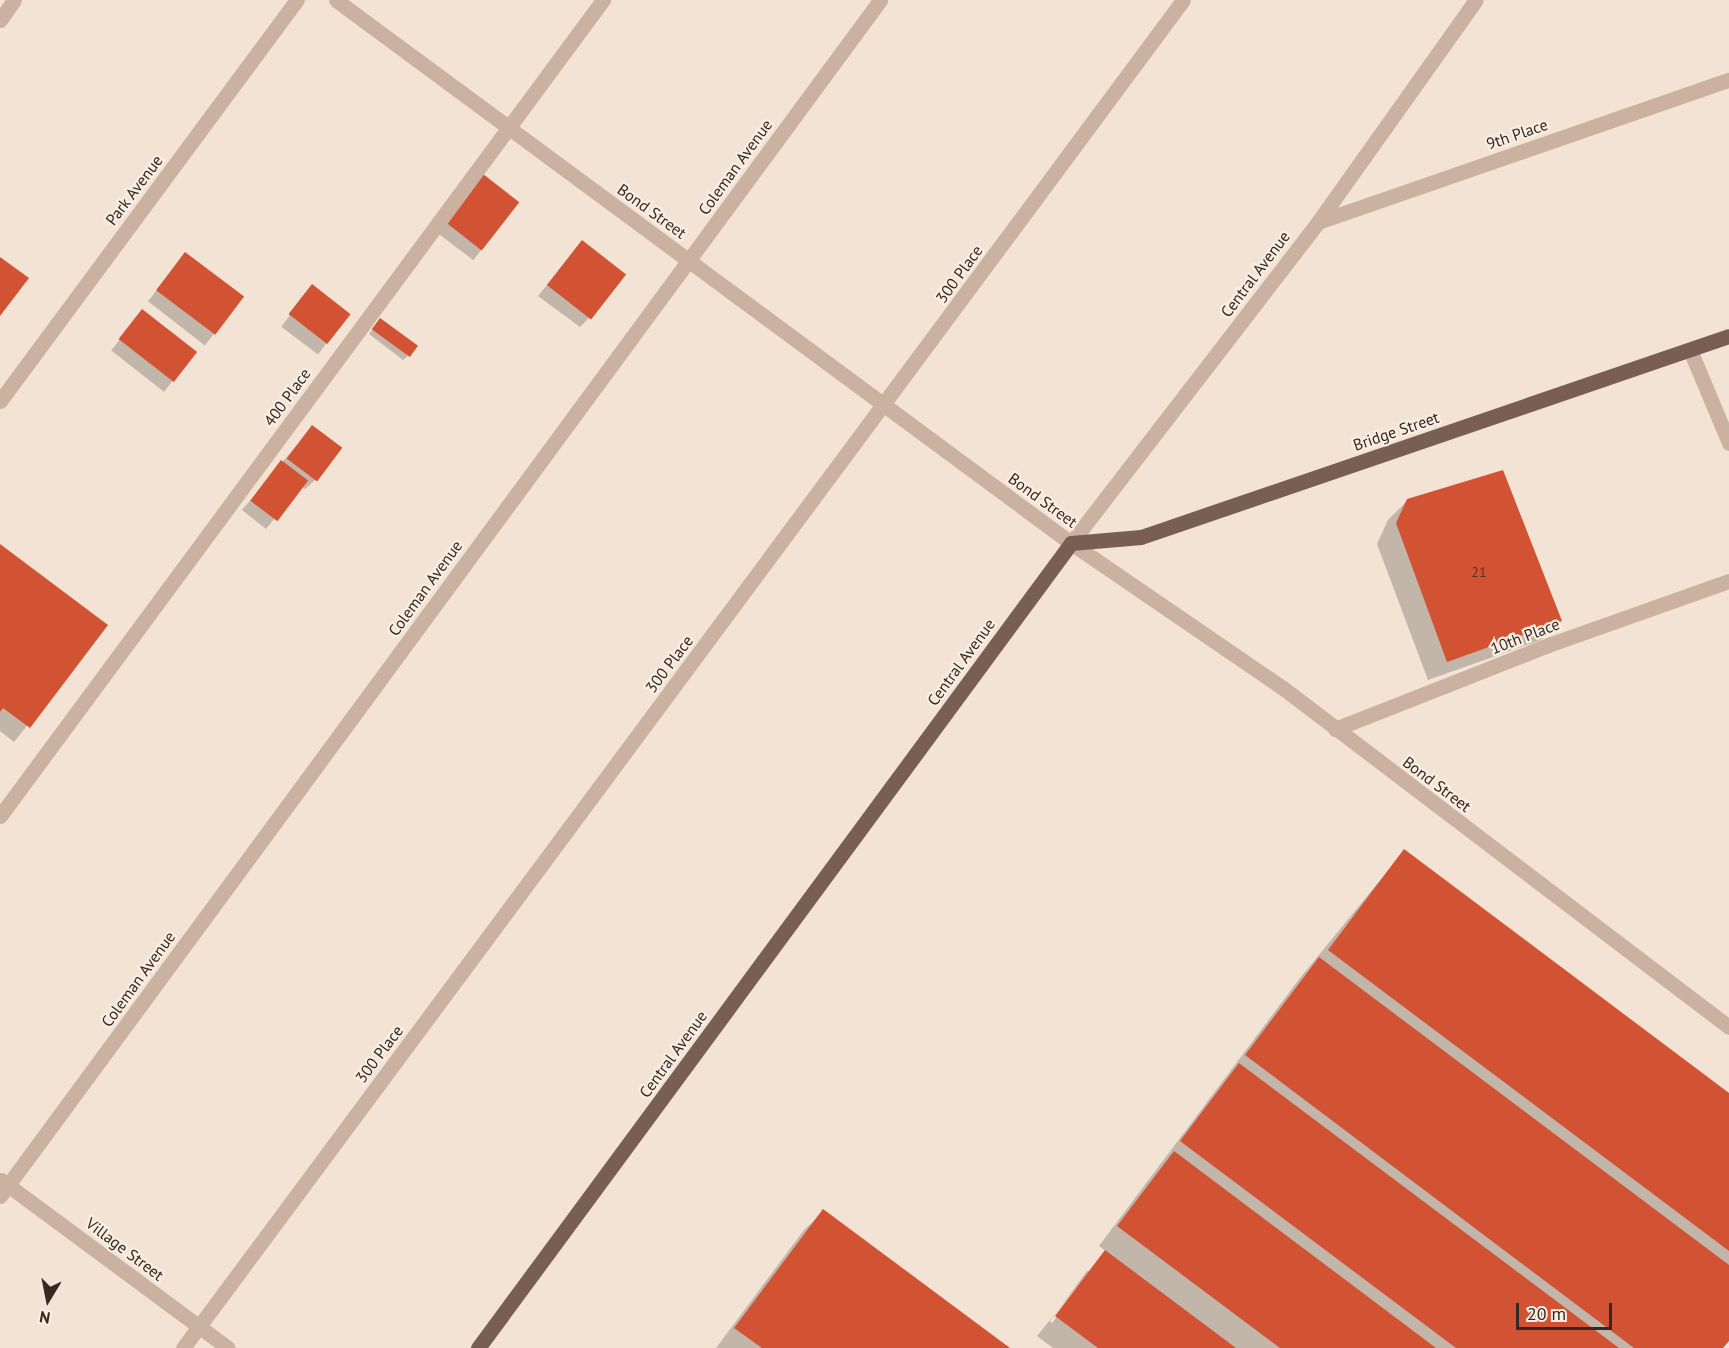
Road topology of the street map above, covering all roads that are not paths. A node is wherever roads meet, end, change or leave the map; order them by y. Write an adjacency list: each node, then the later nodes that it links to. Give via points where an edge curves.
1 (14, 0): 8 (street)
2 (297, 0): 15 (street, Park Avenue)
3 (336, 0): 10 (street, Bond Street)
4 (603, 0): 10 (street, 400 Place)
5 (880, 0): 12 (street, Coleman Avenue)
6 (1183, 0): 16 (street, 300 Place)
7 (1476, 0): 11 (street, Central Avenue)
8 (0, 20)
9 (1729, 80): 11 (street, 9th Place)
10 (509, 128): 12 (street, Bond Street); 21 (street, 400 Place)
11 (1318, 222): 18 (street, Central Avenue)
12 (688, 260): 16 (street, Bond Street); 23 (street, Coleman Avenue)
13 (1729, 336): 14 (main road, Bridge Street)
14 (1690, 350): 17 (street); 18 (main road, Bridge Street, via 1141,537)
15 (0, 401)
16 (885, 405): 18 (street, Bond Street); 24 (street, 300 Place)
17 (1729, 442)
18 (1071, 543): 20 (street, Bond Street, via 1283,688); 27 (main road, Central Avenue)
19 (1729, 580): 20 (street, 10th Place, via 1551,644)
20 (1335, 729): 22 (street, Bond Street)
21 (0, 816)
22 (1729, 1027)
23 (3, 1187): 24 (street, Village Street)
24 (199, 1327): 25 (street, 300 Place); 26 (street, Village Street)
25 (183, 1348)
26 (228, 1348)
27 (478, 1348)

